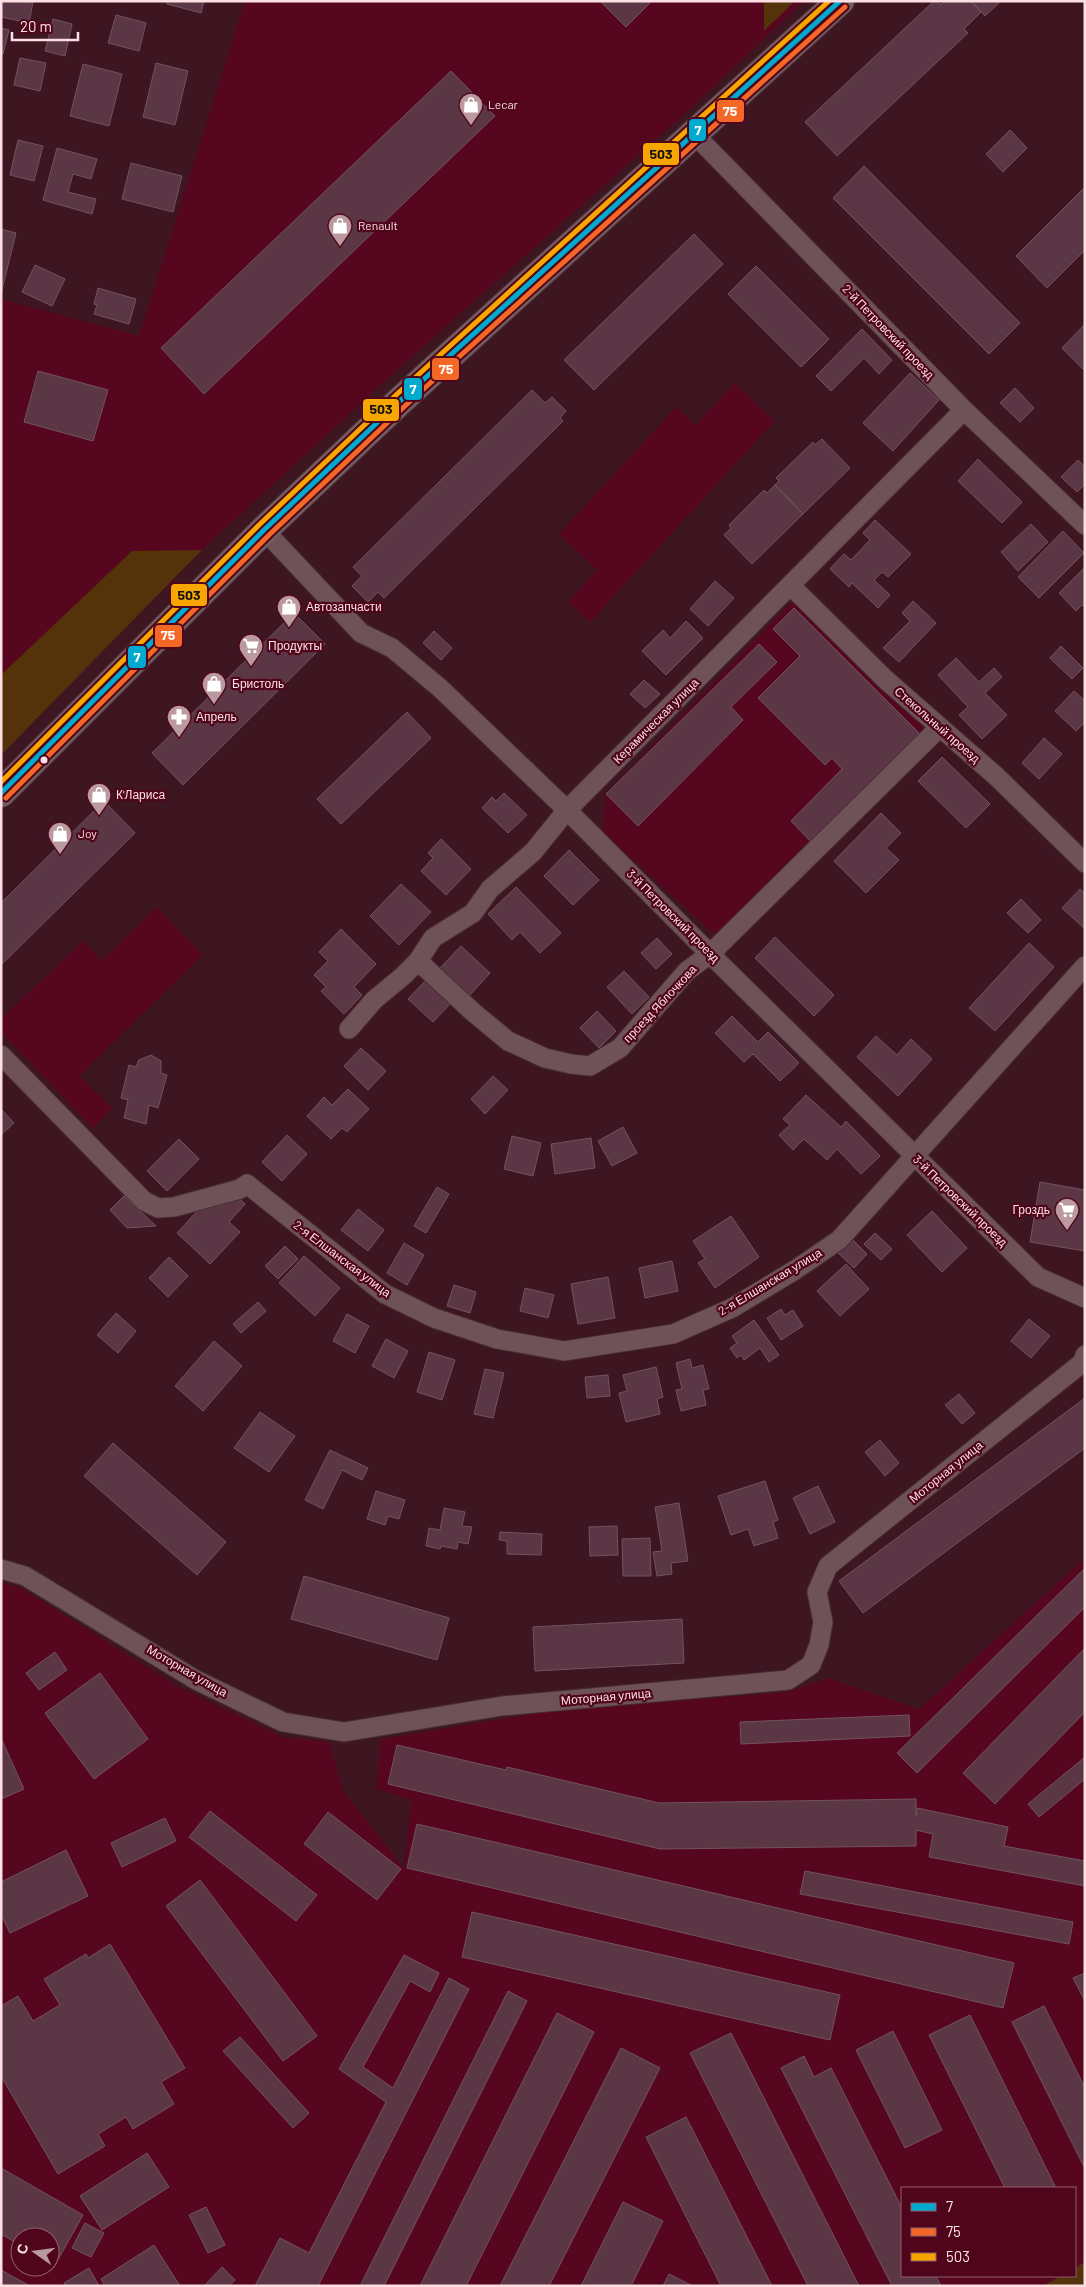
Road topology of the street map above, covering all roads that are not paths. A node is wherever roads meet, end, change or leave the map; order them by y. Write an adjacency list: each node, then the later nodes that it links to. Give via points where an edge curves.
1 (840, 1): 2 (main road)
2 (695, 135): 3 (street, 2-й Петровский проезд); 5 (main road, via 401,400)
3 (964, 410): 4 (street, 2-й Петровский проезд); 6 (street, Керамическая улица)
4 (1085, 525)
5 (264, 530): 8 (main road); 9 (street, 3-й Петровский проезд, via 361,633 392,648 440,688)
6 (791, 586): 7 (street, Стекольный проезд); 9 (street, Керамическая улица)
7 (939, 728): 10 (street, Стекольный проезд, via 997,777); 11 (street, проезд Яблочкова)
8 (1, 793)
9 (567, 810): 11 (street, 3-й Петровский проезд); 12 (street, Керамическая улица, via 534,852 490,889 473,913 433,938)
10 (1085, 863)
11 (710, 954): 12 (street, проезд Яблочкова, via 687,972 620,1048 590,1066 545,1058 508,1041); 16 (street, 3-й Петровский проезд)
12 (418, 961): 14 (street, Керамическая улица, via 374,1000)
13 (1085, 966): 16 (street, 2-я Елшанская улица)
14 (349, 1030)
15 (1, 1055): 16 (street, 2-я Елшанская улица, via 144,1201 158,1208 174,1207 240,1189 247,1184 385,1294 434,1318 497,1339 564,1351 673,1334 732,1308 838,1240)
16 (914, 1155): 17 (street, 3-й Петровский проезд, via 1038,1277)
17 (1085, 1298)
18 (1085, 1355): 19 (street, Моторная улица, via 1082,1363 828,1566 817,1592 823,1622 819,1645 811,1665 788,1680 502,1706 335,1731 283,1722 205,1684 25,1576)
19 (1, 1569)

